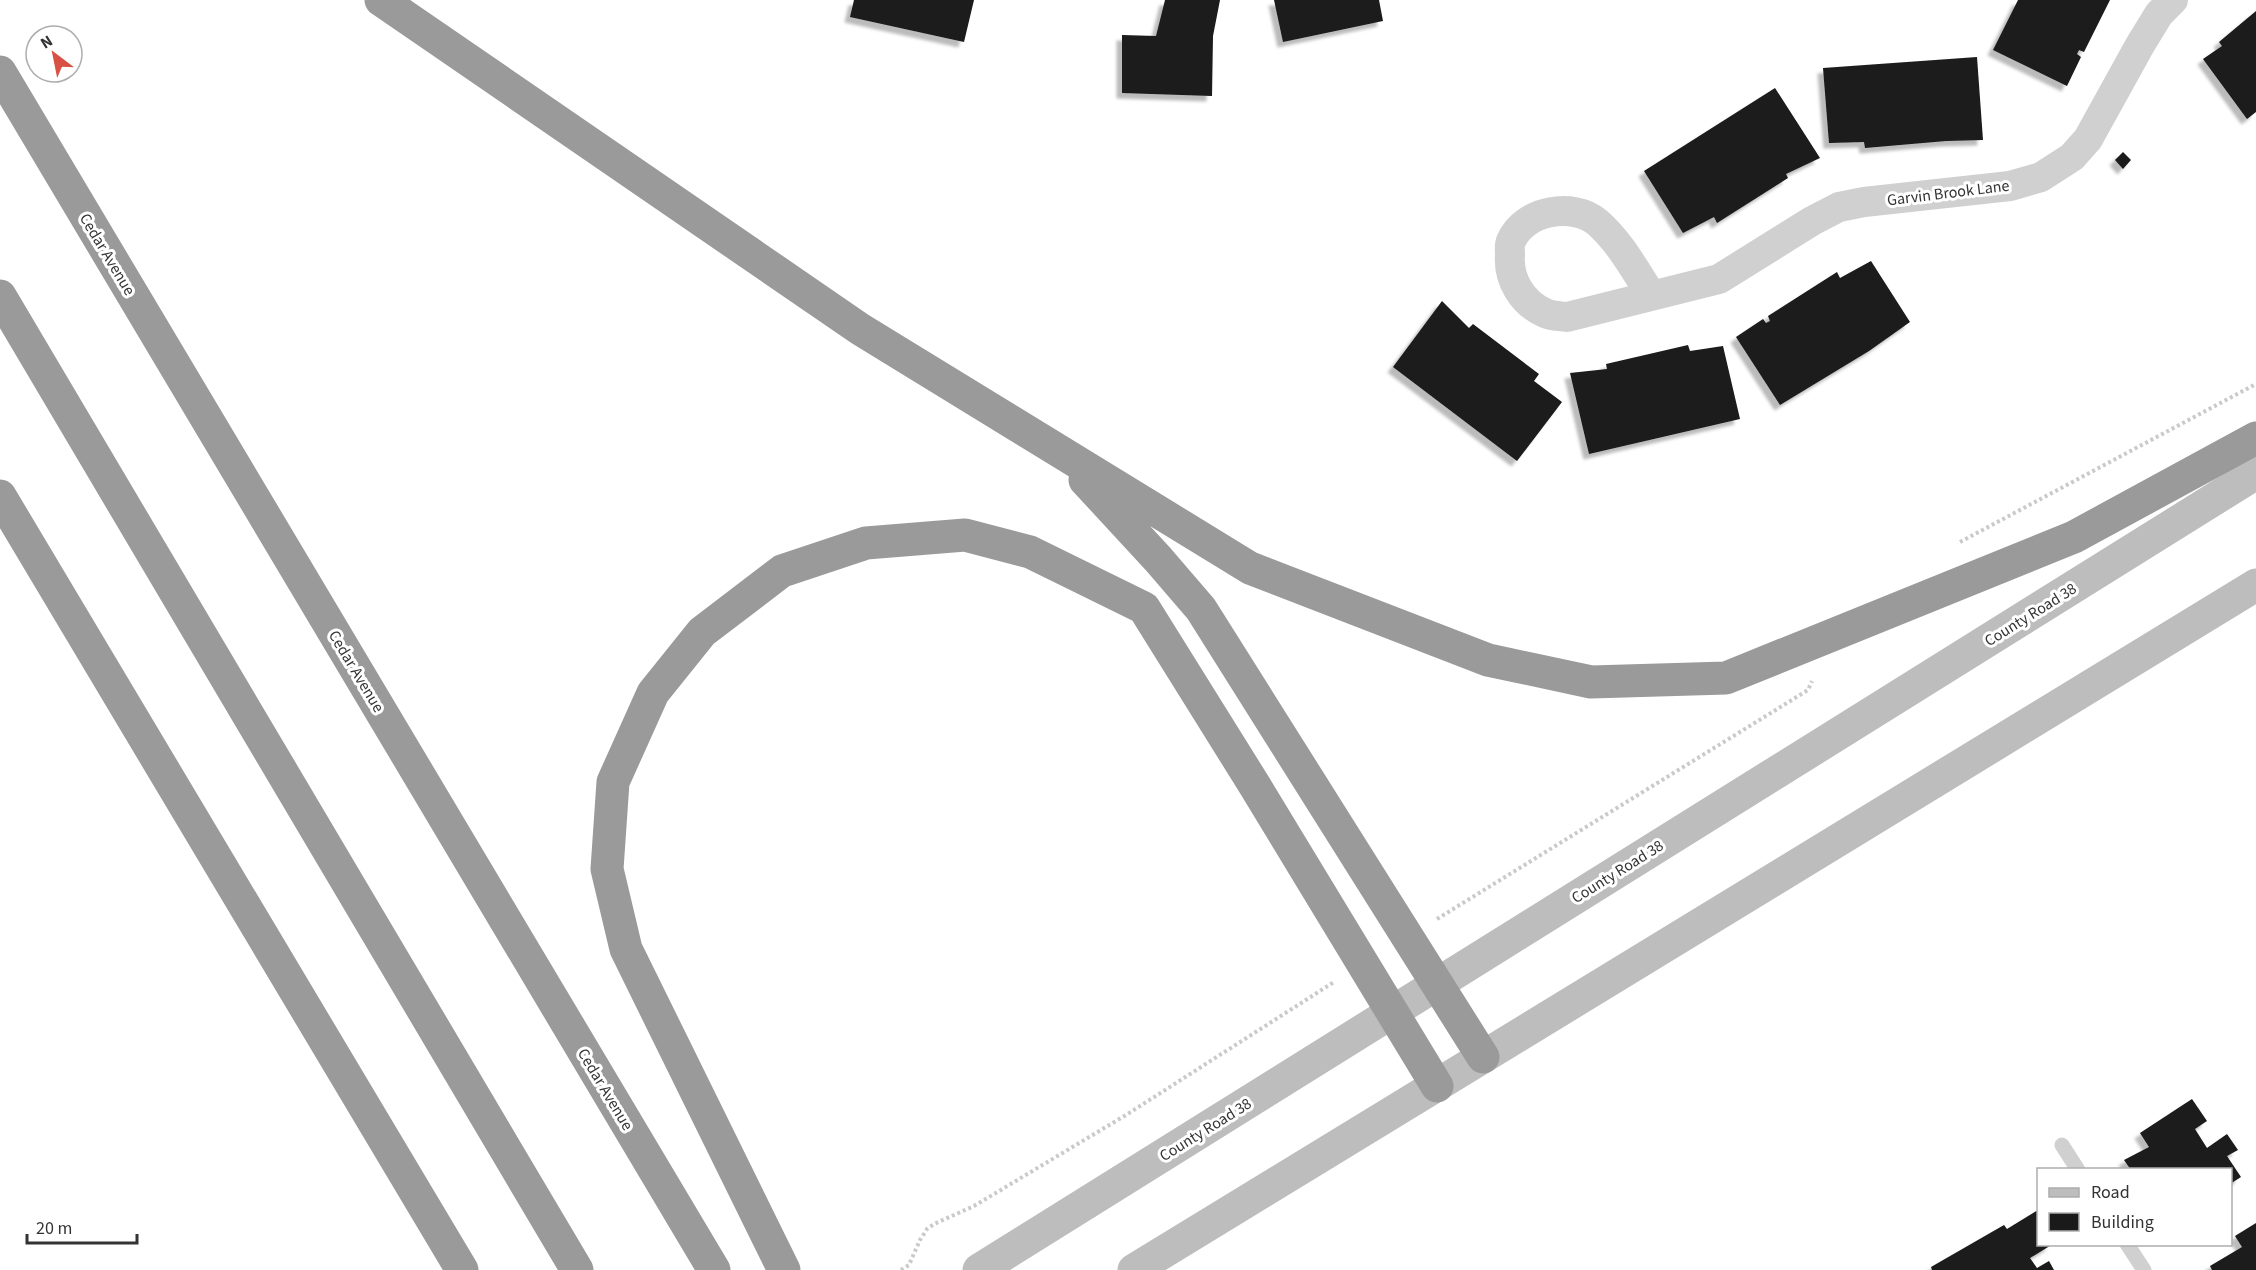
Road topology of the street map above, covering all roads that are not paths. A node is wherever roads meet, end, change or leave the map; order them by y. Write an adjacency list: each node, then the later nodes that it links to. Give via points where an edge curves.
1 (381, 0): 7 (highway, via 860,329)
2 (2173, 0): 4 (street, Garvin Brook Lane, via 2159,14 2088,138 2072,157 2041,177 2010,186 1839,207 1719,279)
3 (0, 72): 20 (highway, Cedar Avenue)
4 (1651, 295): 4 (street, Garvin Brook Lane, via 1621,247 1596,221 1570,210 1547,213 1525,223 1511,242 1509,268 1516,288 1532,306 1546,314 1567,317)
5 (0, 296): 19 (highway)
6 (2256, 438): 7 (highway, via 2074,537 1725,678 1591,682 1488,660 1250,568)
7 (1058, 450): 11 (highway, via 1201,609)
8 (2256, 473): 11 (main road, County Road 38)
9 (0, 496): 18 (highway)
10 (2256, 585): 13 (main road)
11 (1437, 984): 12 (main road, County Road 38); 13 (highway)
12 (1392, 1012): 14 (highway); 21 (highway, via 1144,608 1030,552 965,535 866,543 782,571 702,632 652,693 613,782 607,869 626,949); 22 (main road, County Road 38)
13 (1483, 1057): 14 (main road)
14 (1437, 1086): 23 (main road)
15 (2062, 1145): 16 (lane)
16 (2077, 1168)
17 (2128, 1246): 24 (lane)
18 (462, 1270)
19 (577, 1270)
20 (714, 1270)
21 (784, 1270)
22 (979, 1270)
23 (1134, 1270)
24 (2144, 1270)

